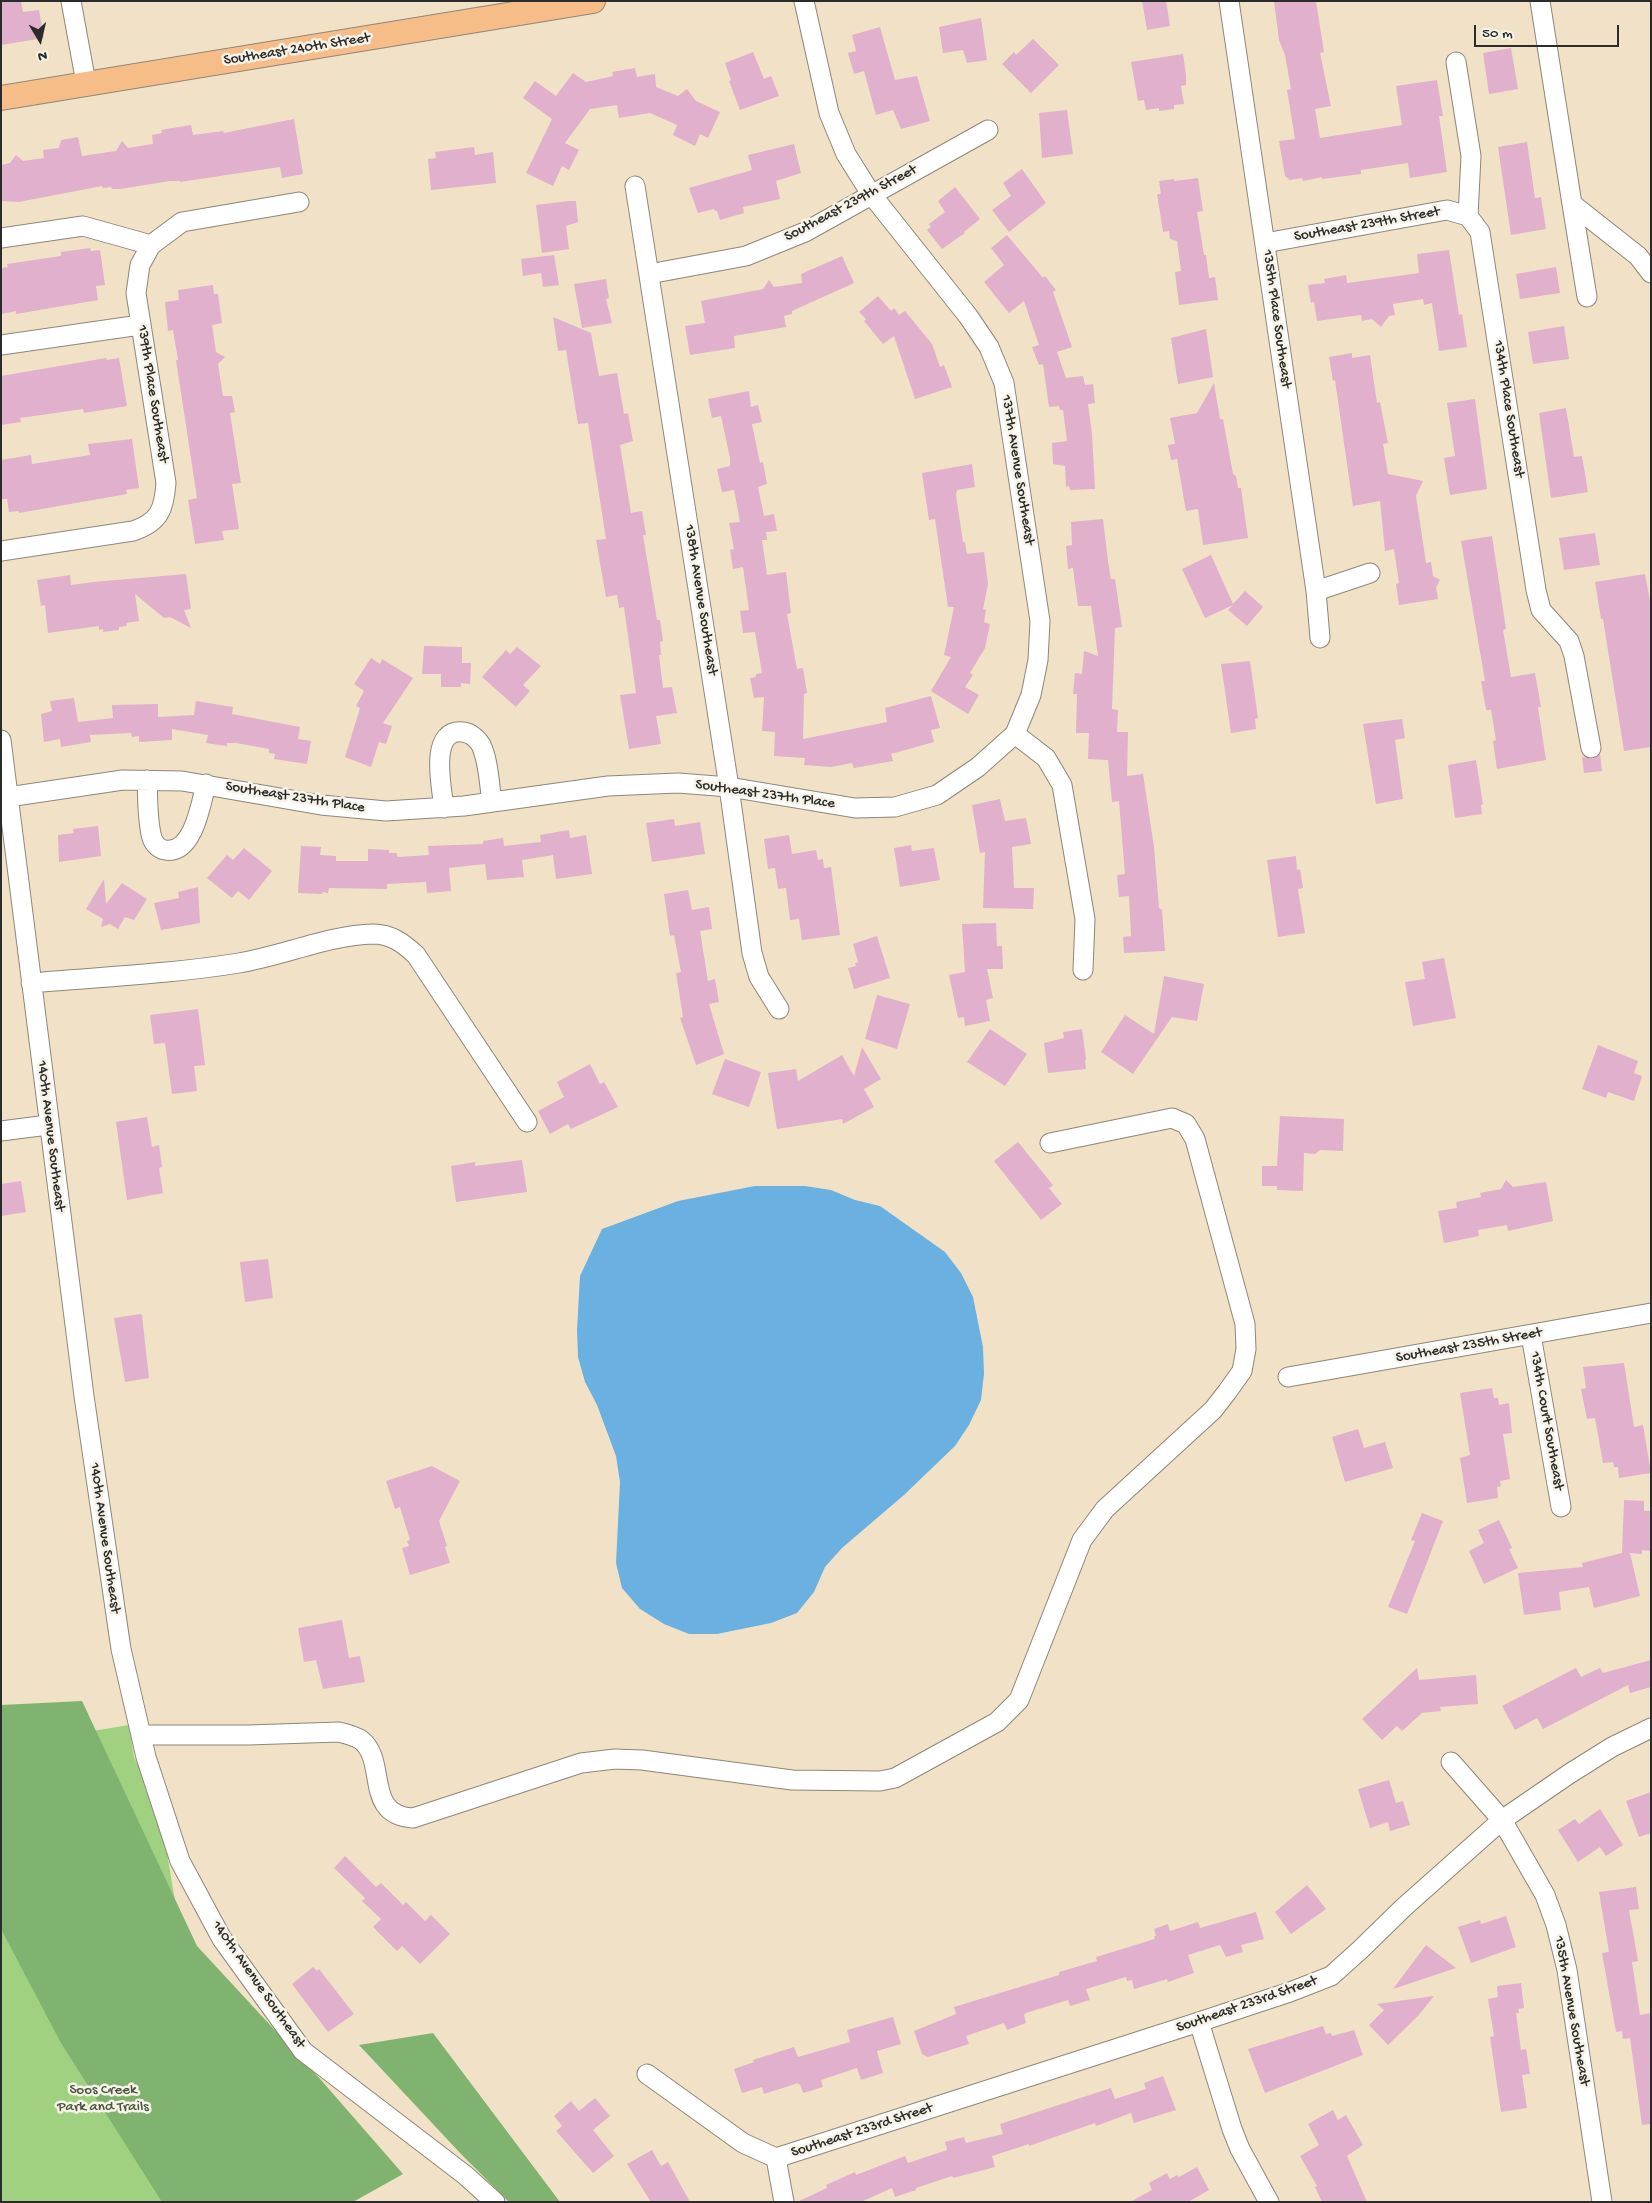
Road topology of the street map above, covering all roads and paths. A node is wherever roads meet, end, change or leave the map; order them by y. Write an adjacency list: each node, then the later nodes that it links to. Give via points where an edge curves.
1 (71, 1): 7 (street)
2 (593, 1): 7 (main road, Southeast 240th Street)
3 (804, 1): 11 (street, 137th Avenue Southeast, via 829,113 846,154)
4 (1229, 1): 16 (street, 135th Place Southeast)
5 (1540, 1): 13 (street)
6 (1456, 62): 14 (street, via 1471,156)
7 (86, 83): 8 (main road, Southeast 240th Street)
8 (1, 98)
9 (988, 130): 11 (street, Southeast 239th Street)
10 (635, 186): 19 (street, 138th Avenue Southeast)
11 (871, 194): 19 (street, Southeast 239th Street, via 805,232 746,256); 27 (street, 137th Avenue Southeast, via 968,316 989,347 1004,383 1040,621 1038,660 1031,695)
12 (299, 202): 17 (street, via 182,222)
13 (1572, 204): 18 (street, via 1638,256); 20 (street)
14 (1468, 216): 16 (street, Southeast 239th Street, via 1446,210); 29 (street, 134th Place Southeast, via 1480,232 1538,603 1569,641)
15 (1, 238): 17 (street, via 83,226)
16 (1265, 244): 25 (street, 135th Place Southeast)
17 (151, 245): 21 (street, 139th Place Southeast, via 140,265 136,293)
18 (1651, 273)
19 (649, 274): 32 (street, 138th Avenue Southeast)
20 (1587, 297)
21 (140, 325): 22 (street); 23 (street, 139th Place Southeast, via 166,483 165,503 147,526 133,531)
22 (1, 345)
23 (1, 551)
24 (1370, 574): 25 (street)
25 (1316, 591): 26 (street, 135th Place Southeast)
26 (1320, 638)
27 (1015, 734): 32 (street, Southeast 237th Place, via 978,767 938,795 895,807 854,808); 36 (street, via 1046,758 1062,785 1085,919)
28 (1, 740): 33 (street, 140th Avenue Southeast)
29 (1591, 748)
30 (147, 780): 31 (street, Southeast 237th Place); 31 (street, Southeast 237th Place, via 152,840 160,850 172,852 184,845 194,827); 33 (street, Southeast 237th Place, via 123,780)
31 (206, 784): 35 (street, Southeast 237th Place, via 340,807 386,811)
32 (729, 787): 34 (street, Southeast 237th Place, via 678,783 608,786); 38 (street, 138th Avenue Southeast, via 752,953 759,977)
33 (5, 797): 37 (street, 140th Avenue Southeast)
34 (492, 802): 35 (street, Southeast 237th Place); 35 (street, via 480,743 469,733 458,732 447,737 440,750 438,762)
35 (444, 808)
36 (1083, 970)
37 (31, 983): 39 (street, via 241,963 354,936 389,936 416,954); 40 (street, 140th Avenue Southeast)
38 (779, 1009)
39 (527, 1122)
40 (48, 1125): 41 (street); 48 (street, 140th Avenue Southeast, via 115,1613)
41 (1, 1131)
42 (1050, 1143): 48 (street, via 1172,1118 1186,1124 1195,1139 1245,1324 1246,1349 1242,1371 1213,1410 1105,1509 1082,1540 1019,1700 997,1722 895,1778 880,1781 792,1780 615,1759 581,1762 413,1818 405,1818 386,1806 370,1751 362,1741 349,1734)
43 (1651, 1313): 44 (street, Southeast 235th Street)
44 (1531, 1335): 45 (street, Southeast 235th Street); 46 (street, 134th Court Southeast)
45 (1288, 1377)
46 (1561, 1507)
47 (1651, 1728): 50 (street, Southeast 233rd Street, via 1598,1756)
48 (141, 1735): 54 (street, 140th Avenue Southeast, via 180,1861 222,1939 303,2051 465,2175)
49 (1451, 1762): 50 (street, 135th Avenue Southeast)
50 (1502, 1820): 51 (street, Southeast 233rd Street, via 1331,1976); 57 (street, 135th Avenue Southeast, via 1546,1895 1556,1925 1567,1970)
51 (1199, 2022): 53 (street, Southeast 233rd Street); 56 (street, via 1232,2129)
52 (647, 2074): 53 (street, via 744,2143)
53 (776, 2158): 55 (street)
54 (495, 2202)
55 (784, 2202)
56 (1270, 2202)
57 (1602, 2202)

